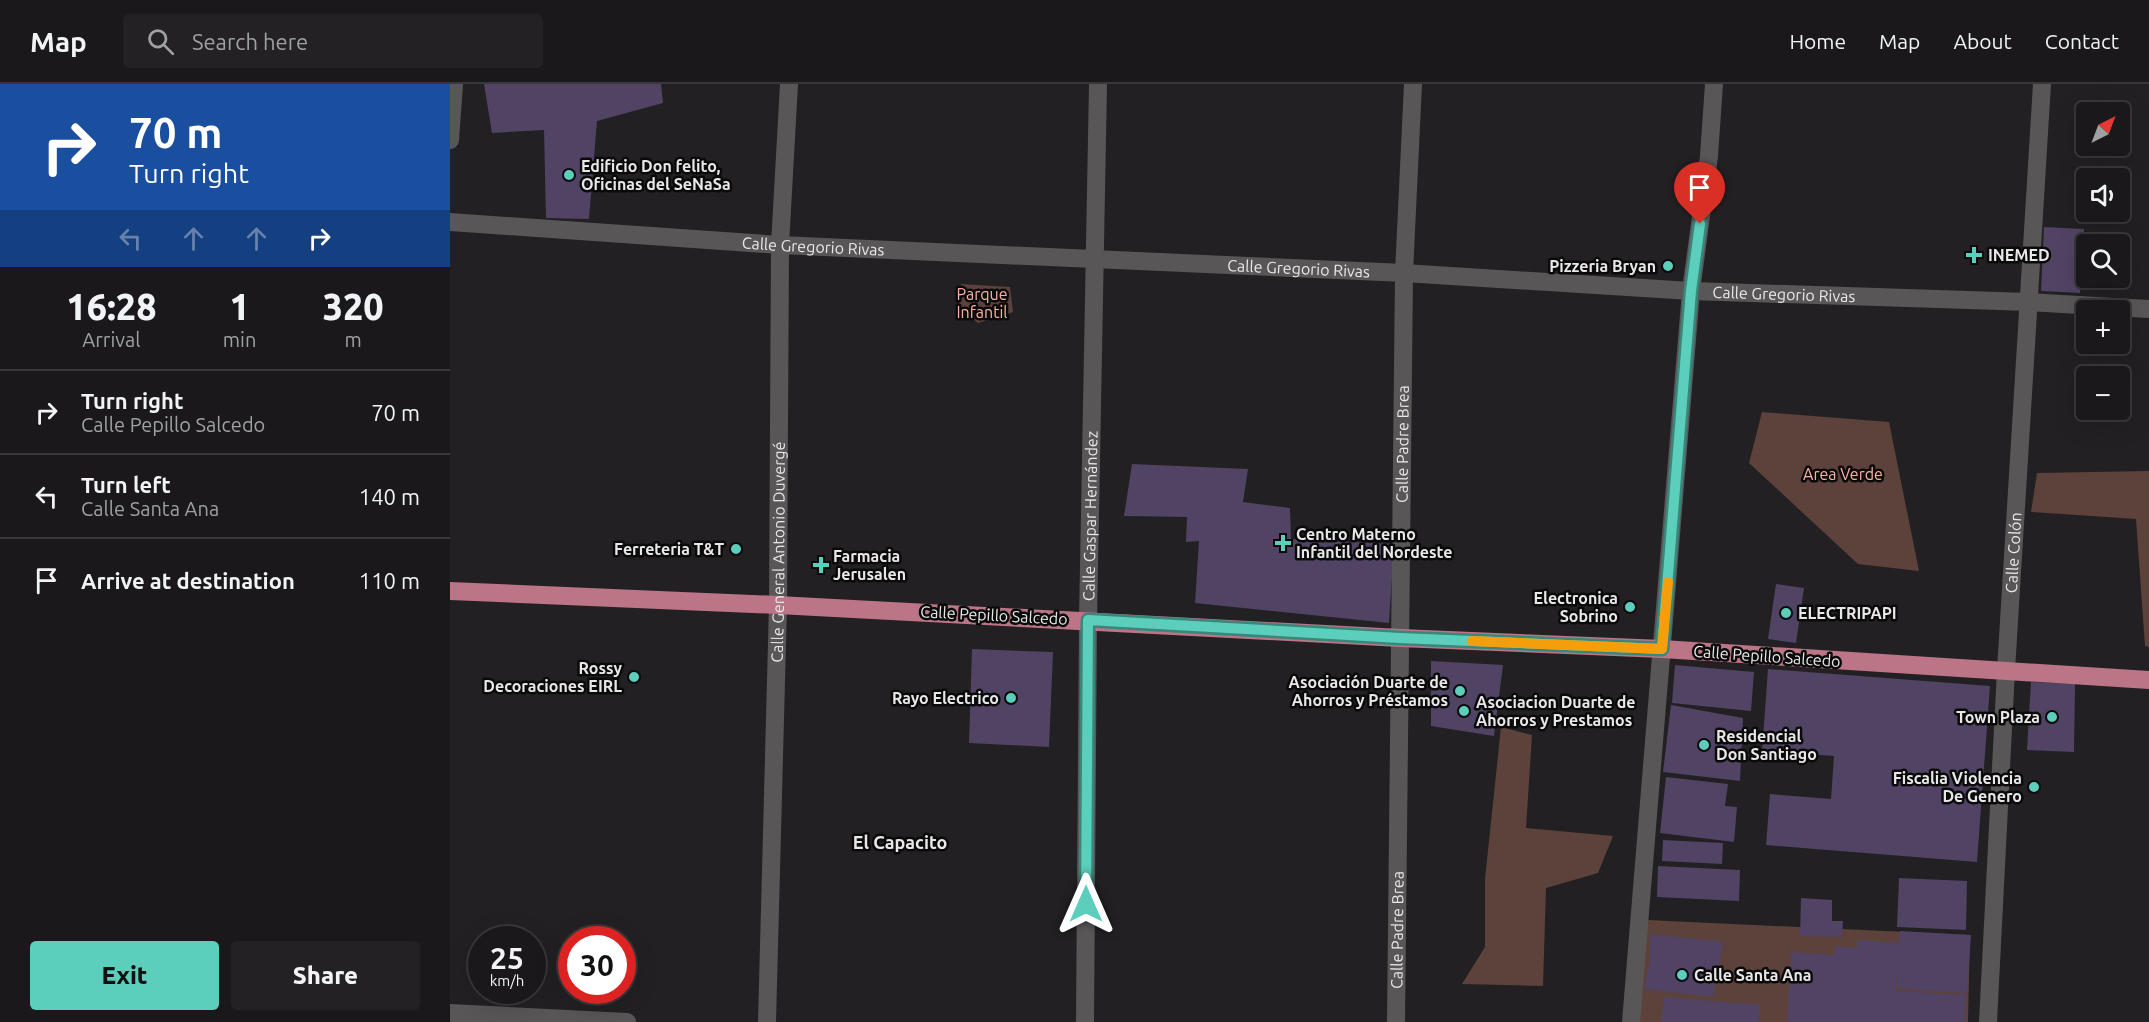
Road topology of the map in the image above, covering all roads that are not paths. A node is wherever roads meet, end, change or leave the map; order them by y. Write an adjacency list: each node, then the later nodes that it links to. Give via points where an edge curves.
1 (454, 84): 7 (street)
2 (789, 84): 9 (street, Calle General Antonio Duvergé)
3 (1098, 84): 10 (street, Calle Gaspar Hernández)
4 (1413, 84): 11 (street, Calle Padre Brea)
5 (1714, 84): 12 (street)
6 (2042, 84): 13 (street, Calle Colón)
7 (450, 140)
8 (450, 222): 9 (street, Calle Gregorio Rivas)
9 (780, 245): 10 (street, Calle Gregorio Rivas); 16 (street, Calle General Antonio Duvergé)
10 (1095, 259): 11 (street, Calle Gregorio Rivas); 17 (street, Calle Gaspar Hernández)
11 (1404, 273): 12 (street, Calle Gregorio Rivas); 18 (street, Calle Padre Brea)
12 (1691, 291): 13 (street, Calle Gregorio Rivas); 19 (street)
13 (2029, 302): 14 (street, Calle Gregorio Rivas); 20 (street, Calle Colón)
14 (2149, 309)
15 (450, 591): 16 (main road, Calle Pepillo Salcedo)
16 (778, 605): 17 (main road, Calle Pepillo Salcedo); 24 (street, Calle General Antonio Duvergé)
17 (1088, 620): 18 (main road, Calle Pepillo Salcedo); 25 (street, Calle Gaspar Hernández)
18 (1400, 638): 19 (main road, Calle Pepillo Salcedo); 26 (street, Calle Padre Brea)
19 (1662, 649): 20 (main road, Calle Pepillo Salcedo); 27 (street)
20 (2006, 670): 21 (main road, Calle Pepillo Salcedo); 28 (street, Calle Colón)
21 (2149, 680)
22 (450, 1013): 23 (street)
23 (627, 1022)
24 (767, 1022)
25 (1085, 1022)
26 (1396, 1022)
27 (1631, 1022)
28 (1988, 1022)

